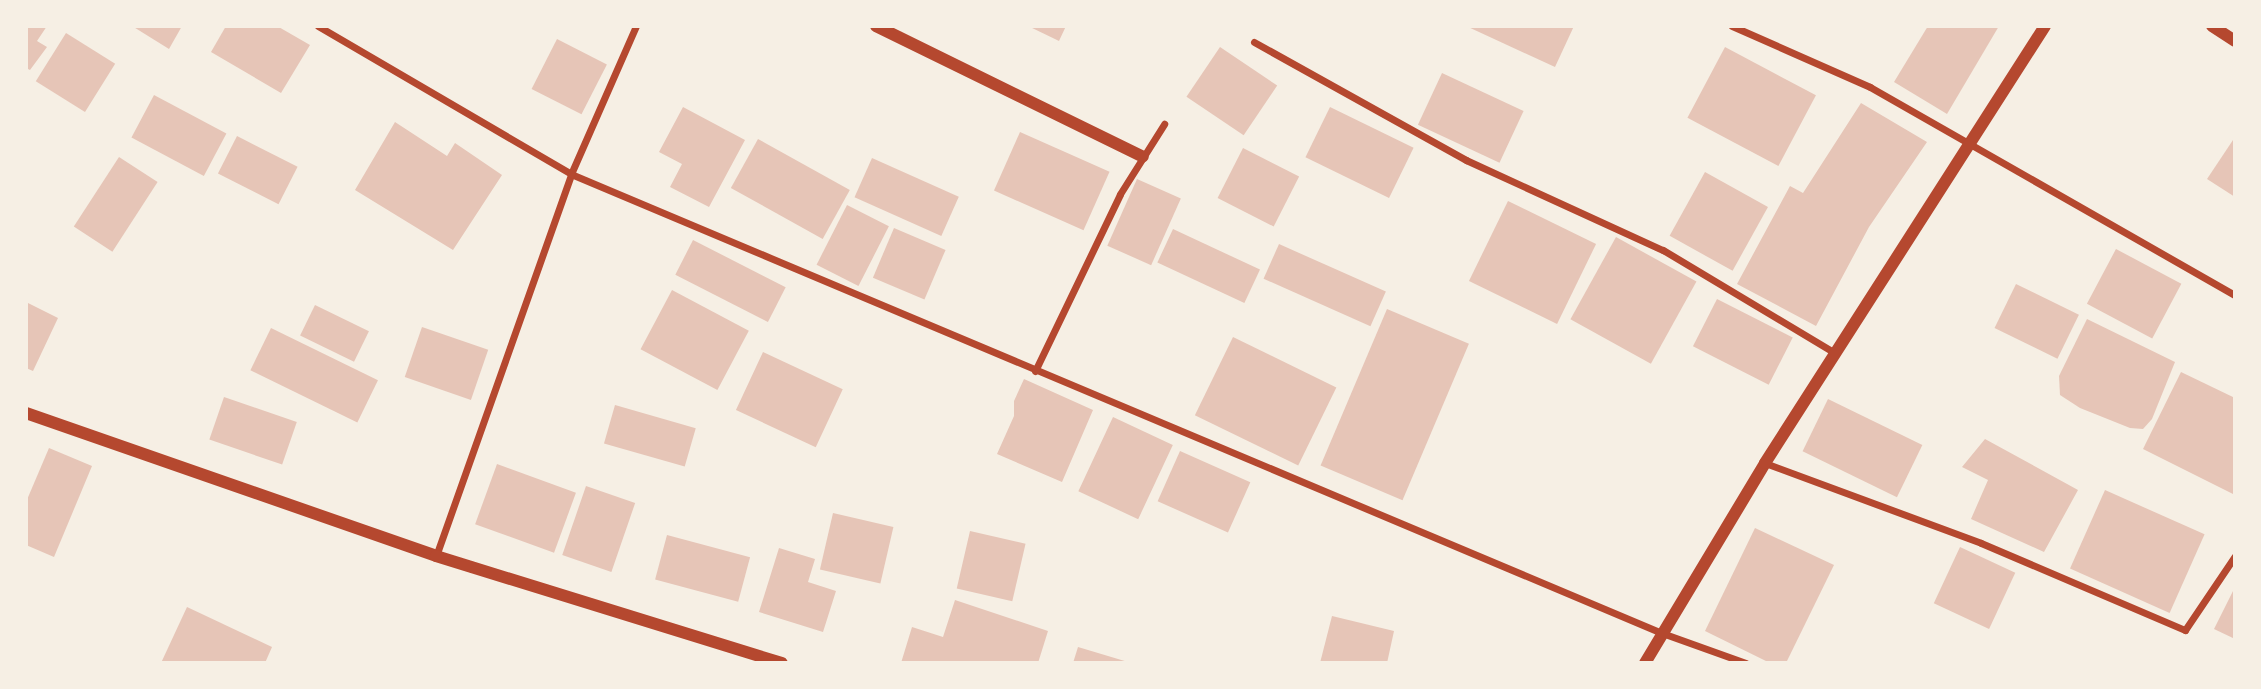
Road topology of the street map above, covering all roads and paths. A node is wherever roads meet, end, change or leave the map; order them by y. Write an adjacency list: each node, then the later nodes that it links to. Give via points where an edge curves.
1 (318, 26): 12 (street)
2 (636, 26): 12 (street)
3 (876, 26): 11 (street)
4 (1732, 26): 10 (street, via 1870,87)
5 (2045, 26): 10 (street)
6 (2212, 26): 7 (street)
7 (2235, 41)
8 (1254, 42): 14 (street, via 1466,160 1662,250)
9 (1164, 124): 11 (street)
10 (1968, 145): 13 (street); 14 (street)
11 (1143, 157): 15 (street, via 1120,194)
12 (571, 174): 15 (street); 18 (street)
13 (2235, 295)
14 (1835, 353): 17 (street)
15 (1035, 371): 20 (street)
16 (26, 413): 18 (street)
17 (1765, 463): 19 (street, via 1981,543 2185,630); 20 (street)
18 (436, 556): 21 (street)
19 (2235, 556)
20 (1662, 634): 22 (street); 23 (street)
21 (782, 663)
22 (1645, 663)
23 (1746, 663)

